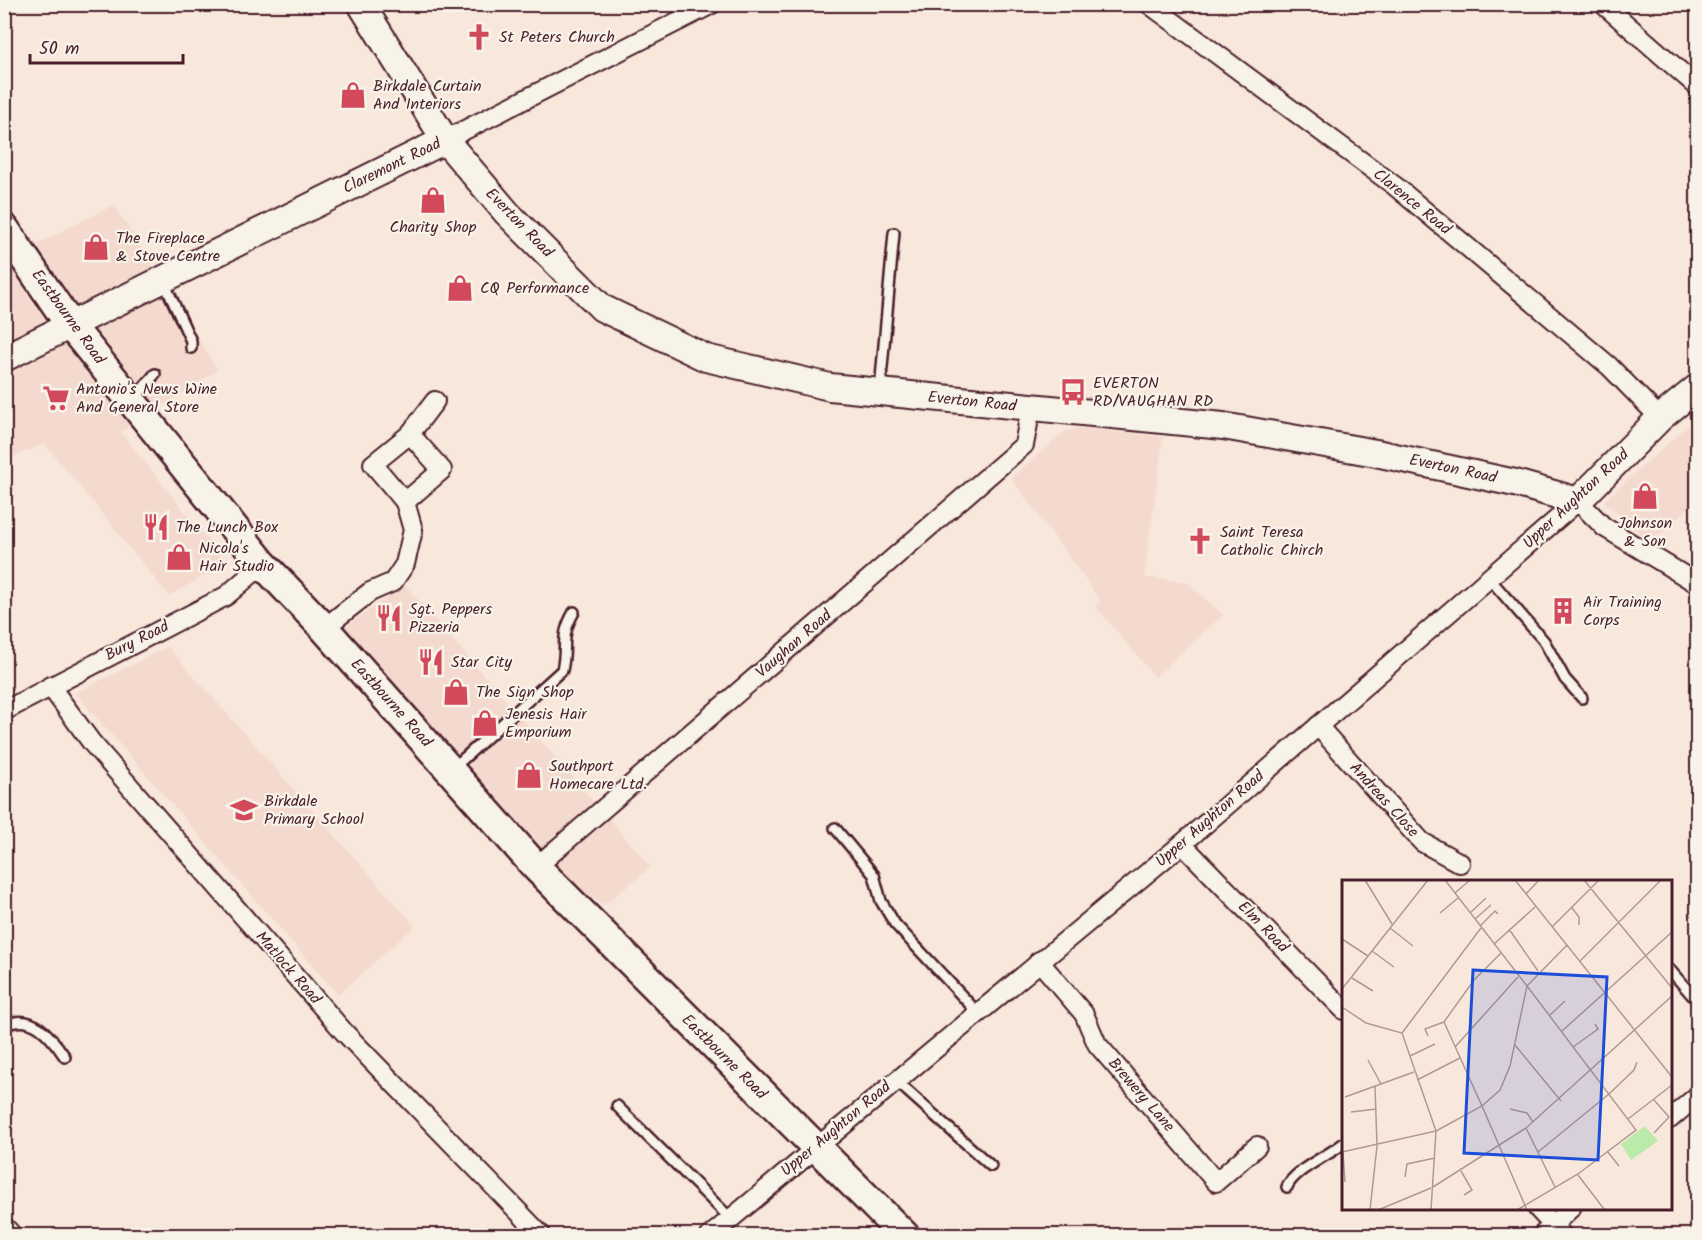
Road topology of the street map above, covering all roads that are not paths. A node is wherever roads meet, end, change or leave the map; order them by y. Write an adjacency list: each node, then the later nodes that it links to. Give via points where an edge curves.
1 (362, 4): 6 (main road, Everton Road)
2 (712, 4): 6 (street, Claremont Road)
3 (1149, 4): 19 (street, Clarence Road, via 1395,186 1610,366)
4 (1603, 4): 5 (street)
5 (1698, 87)
6 (445, 140): 9 (main road, Claremont Road); 15 (main road, Everton Road, via 507,213 602,308 706,358 830,387)
7 (4, 228): 10 (main road, Eastbourne Road)
8 (894, 232): 15 (lane)
9 (163, 280): 10 (main road, Claremont Road); 11 (lane)
10 (70, 325): 12 (main road, Claremont Road); 16 (main road, Eastbourne Road)
11 (191, 348)
12 (4, 358)
13 (155, 374): 16 (lane)
14 (1698, 387): 19 (main road, Upper Aughton Road)
15 (880, 392): 18 (main road, Everton Road)
16 (132, 401): 23 (main road, Eastbourne Road)
17 (435, 401): 20 (street)
18 (1031, 408): 21 (main road, Everton Road, via 1223,426 1376,453); 36 (street, Vaughan Road, via 1024,445)
19 (1660, 418): 21 (main road, Upper Aughton Road)
20 (410, 434): 22 (street, via 442,470); 22 (street, via 373,464)
21 (1578, 501): 24 (street, Upper Aughton Road); 25 (street, via 1604,527)
22 (405, 502): 27 (street, via 412,530 405,564 393,582 369,592)
23 (263, 564): 27 (main road, Eastbourne Road); 28 (street, Bury Road, via 226,596)
24 (1489, 578): 29 (lane, via 1544,641 1565,679); 31 (street, Upper Aughton Road)
25 (1698, 584)
26 (574, 612): 32 (lane, via 562,639 562,670)
27 (324, 628): 32 (main road, Eastbourne Road)
28 (50, 686): 30 (street, Bury Road); 59 (street, Matlock Road, via 92,743 344,1032)
29 (1582, 698)
30 (4, 711)
31 (1318, 726): 34 (street, Upper Aughton Road); 35 (street, Andreas Close, via 1422,842)
32 (450, 770): 36 (main road, Eastbourne Road)
33 (835, 828): 41 (lane, via 874,875 881,901 895,924)
34 (1182, 844): 37 (street, Upper Aughton Road); 40 (street, Elm Road)
35 (1460, 862)
36 (536, 867): 50 (main road, Eastbourne Road)
37 (1039, 961): 41 (street, Upper Aughton Road); 49 (street, Brewery Lane, via 1084,1014 1096,1044 1216,1182)
38 (1672, 971): 39 (lane)
39 (1698, 1002)
40 (1342, 1008)
41 (977, 1012): 44 (street, Upper Aughton Road)
42 (4, 1026): 43 (lane, via 14,1021 31,1023 49,1034)
43 (65, 1057)
44 (895, 1080): 50 (street, Upper Aughton Road); 51 (lane)
45 (1698, 1095): 47 (street)
46 (617, 1106): 55 (lane)
47 (1672, 1118)
48 (1342, 1145): 52 (lane, via 1291,1177)
49 (1257, 1146)
50 (814, 1147): 55 (street, Upper Aughton Road); 61 (main road, Eastbourne Road)
51 (991, 1166)
52 (1287, 1187)
53 (1538, 1210): 57 (street)
54 (1570, 1210): 57 (street)
55 (730, 1218): 60 (street, Upper Aughton Road)
56 (4, 1226): 58 (street)
57 (1552, 1232)
58 (13, 1236)
59 (543, 1236)
60 (710, 1236)
61 (905, 1236)

